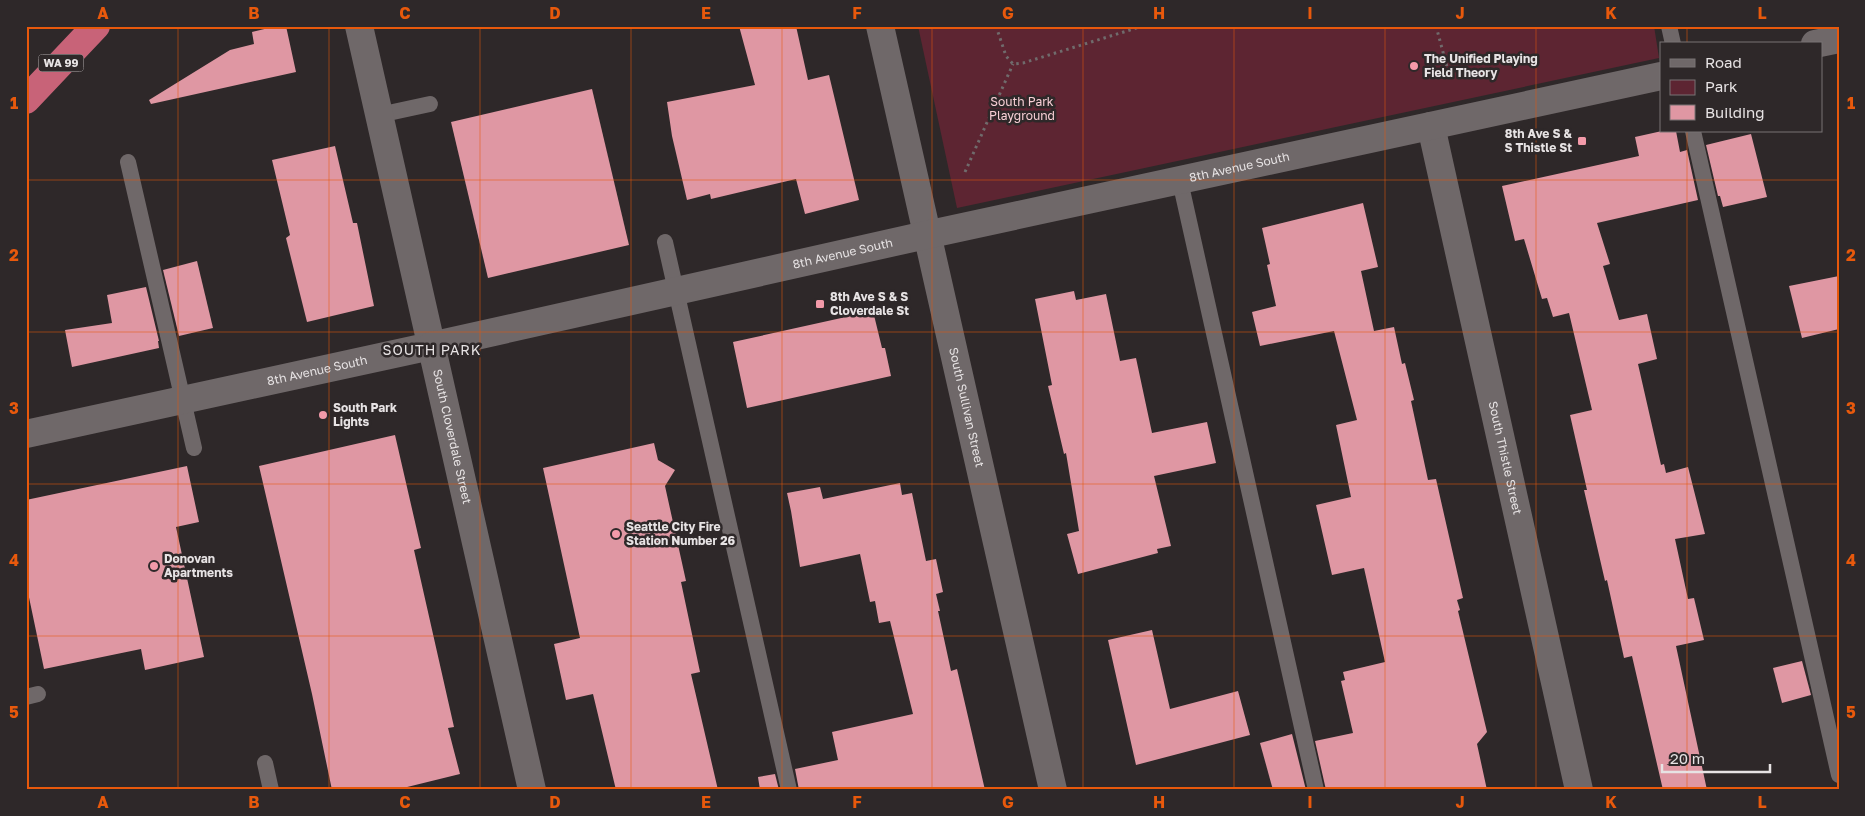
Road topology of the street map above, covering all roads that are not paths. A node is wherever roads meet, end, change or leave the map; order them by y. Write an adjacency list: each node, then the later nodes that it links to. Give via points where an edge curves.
1 (96, 26): 9 (highway, WA 99)
2 (358, 26): 11 (street, South Cloverdale Street)
3 (880, 26): 16 (street, South Sullivan Street)
4 (1669, 26): 6 (lane)
5 (1839, 39): 7 (street)
6 (1673, 42)
7 (1822, 43)
8 (1660, 76): 12 (street, 8th Avenue South)
9 (26, 100)
10 (430, 104): 11 (lane)
11 (378, 115): 19 (street, South Cloverdale Street)
12 (1431, 126): 15 (street, 8th Avenue South); 30 (street, South Thistle Street)
13 (1693, 132): 24 (lane)
14 (128, 162): 20 (lane)
15 (1180, 181): 16 (street, 8th Avenue South); 29 (lane)
16 (926, 235): 18 (street, 8th Avenue South); 28 (street, South Sullivan Street)
17 (666, 242): 18 (lane)
18 (676, 291): 19 (street, 8th Avenue South); 27 (lane)
19 (431, 346): 20 (street, 8th Avenue South); 26 (street, South Cloverdale Street)
20 (184, 400): 21 (street, 8th Avenue South); 22 (lane)
21 (26, 434)
22 (194, 448)
23 (265, 763): 25 (lane)
24 (1839, 775)
25 (271, 790)
26 (532, 790)
27 (789, 790)
28 (1053, 790)
29 (1316, 790)
30 (1579, 790)

